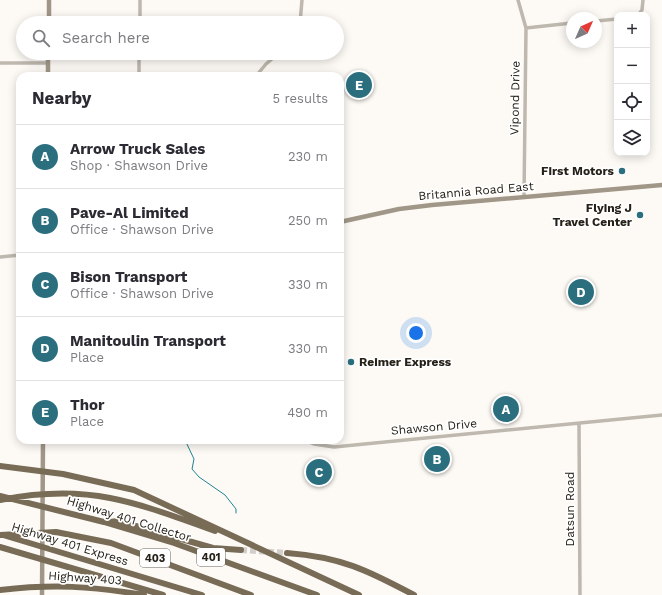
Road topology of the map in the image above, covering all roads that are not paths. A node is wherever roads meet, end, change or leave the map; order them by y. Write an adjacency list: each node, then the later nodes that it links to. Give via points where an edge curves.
1 (49, 0): 7 (street)
2 (140, 0): 8 (street)
3 (302, 0): 9 (street)
4 (518, 0): 13 (street, Vipond Drive)
5 (643, 0): 6 (street)
6 (640, 12)
7 (49, 16)
8 (140, 16)
9 (301, 16)
10 (614, 19): 11 (street)
11 (602, 20)
12 (566, 24): 13 (street)
13 (526, 28): 22 (street, Vipond Drive)
14 (139, 60): 19 (street)
15 (271, 60): 20 (street)
16 (0, 63): 17 (street)
17 (48, 63): 18 (street)
18 (48, 72)
19 (139, 72)
20 (259, 72)
21 (662, 185): 22 (street, Britannia Road East)
22 (524, 197): 23 (street, Britannia Road East, via 399,209)
23 (344, 221)
24 (16, 255): 25 (street)
25 (0, 257)
26 (662, 415): 27 (street, Shawson Drive)
27 (579, 424): 29 (street, Shawson Drive, via 333,447); 48 (street, Datsun Road)
28 (43, 444): 40 (street)
29 (314, 444)
30 (0, 466): 35 (highway, via 63,474 134,490)
31 (0, 496): 33 (highway, Highway 401 Collector / 401)
32 (0, 500): 35 (highway, via 22,496 56,495 110,498)
33 (104, 522): 37 (highway, via 118,521 213,548); 45 (highway, Highway 401 Collector / 401, via 174,543)
34 (0, 535): 43 (highway, Highway 401 Express); 44 (highway, 403, via 56,532 111,543)
35 (240, 540): 46 (highway)
36 (0, 547): 42 (highway, Highway 401 Express)
37 (241, 550)
38 (287, 553): 47 (highway, via 314,555 348,563)
39 (0, 590): 41 (highway, Highway 403, via 57,585)
40 (42, 595)
41 (144, 595)
42 (163, 595)
43 (202, 595)
44 (251, 595)
45 (317, 595)
46 (359, 595)
47 (414, 595)
48 (580, 595)

